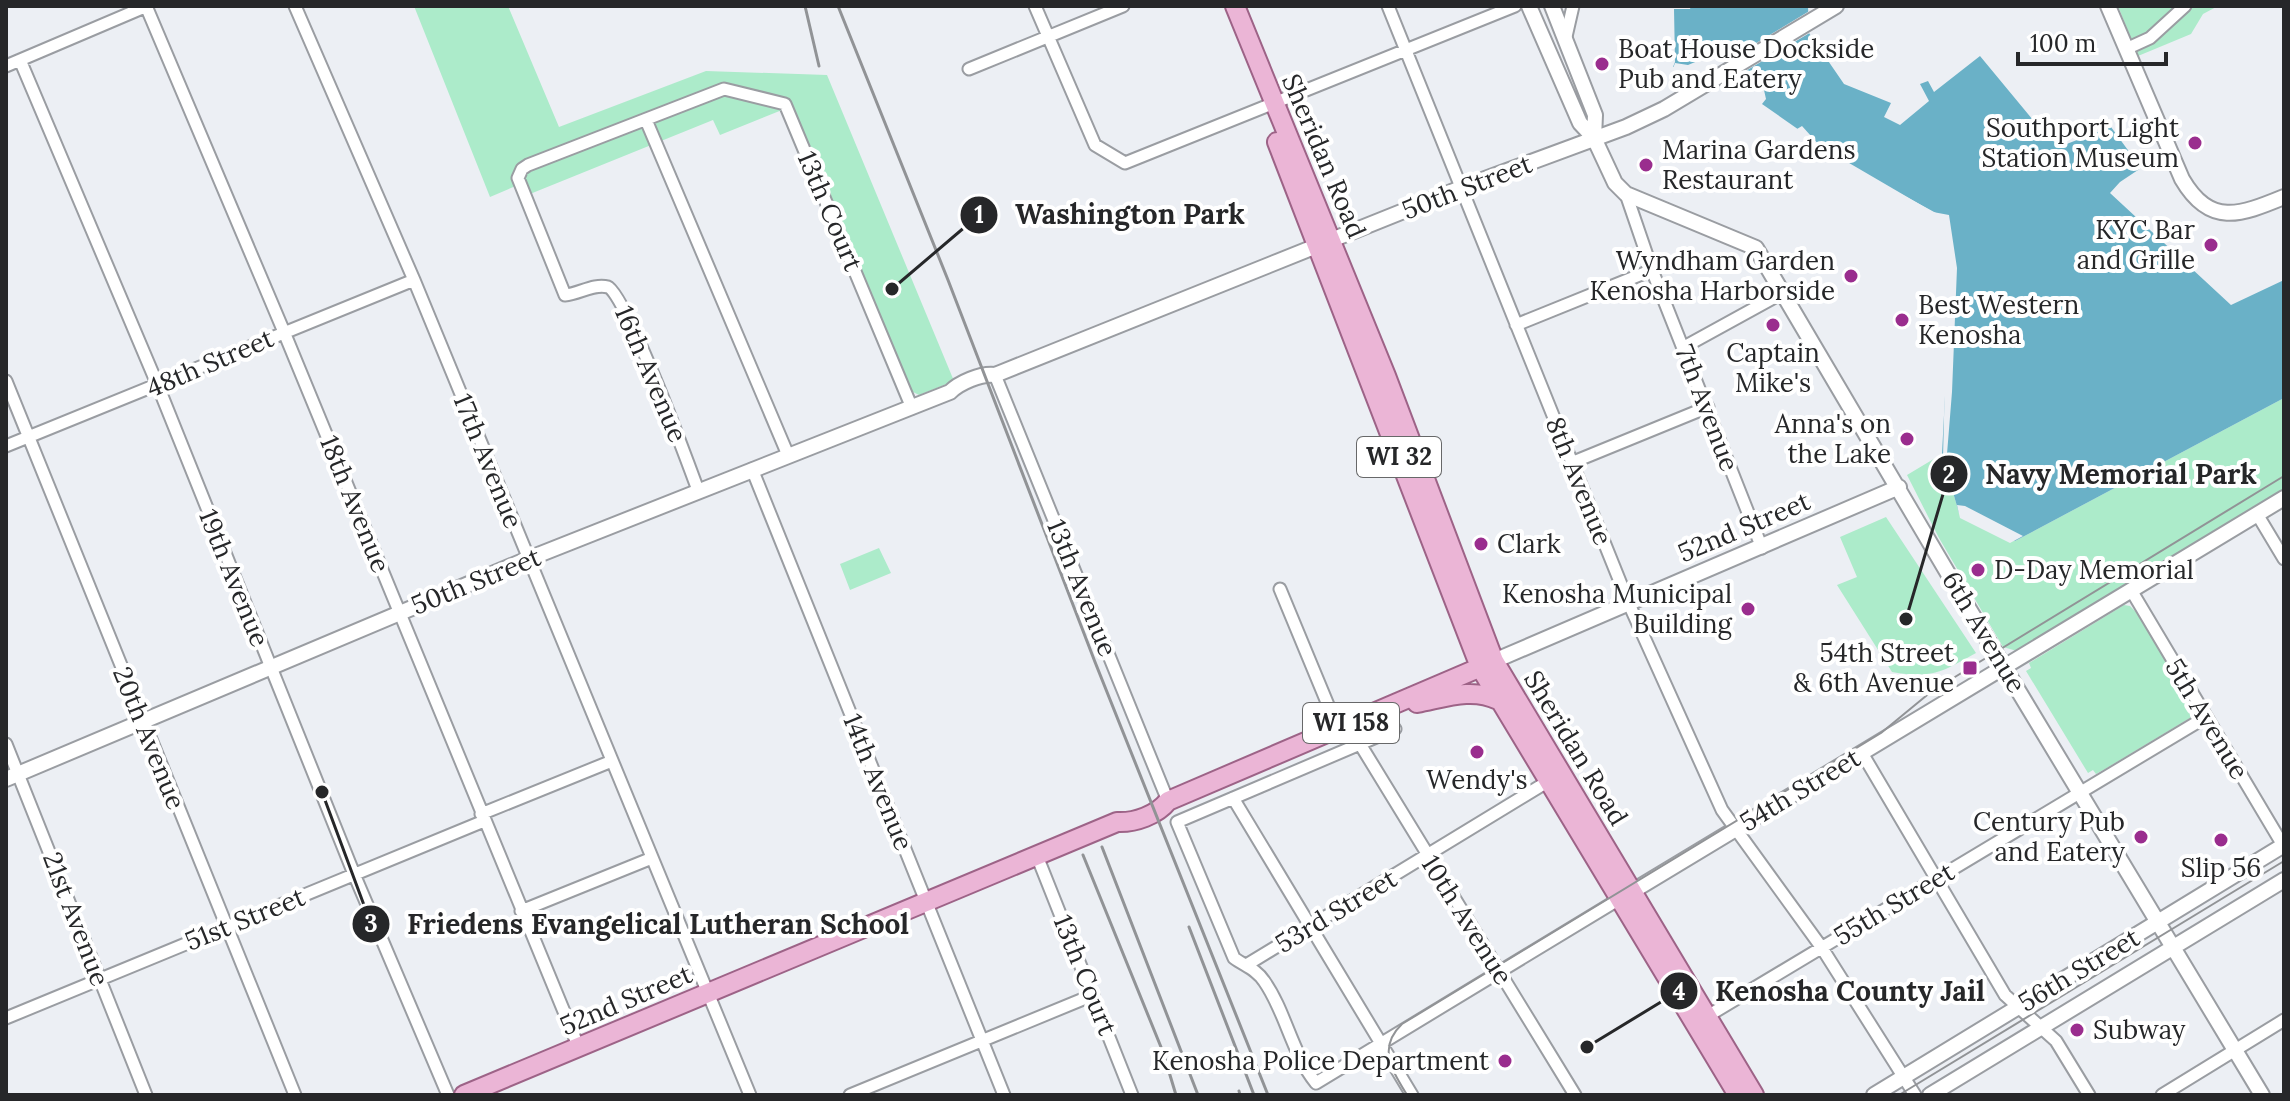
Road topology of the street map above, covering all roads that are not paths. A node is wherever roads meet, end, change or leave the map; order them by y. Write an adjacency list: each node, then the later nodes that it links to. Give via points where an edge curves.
1 (146, 6): 19 (street); 33 (street, 18th Avenue)
2 (295, 6): 30 (street, 17th Avenue)
3 (1035, 6): 15 (street)
4 (1123, 6): 15 (street)
5 (1222, 6): 22 (main road, Sheridan Road / WI 32)
6 (1235, 6): 22 (main road, Sheridan Road / WI 32)
7 (1388, 6): 18 (street, 8th Avenue)
8 (1515, 6): 18 (street)
9 (1529, 6): 24 (street, 7th Avenue, via 1580,123)
10 (1552, 6): 16 (street, 7th Avenue)
11 (1573, 6): 16 (street)
12 (1836, 6): 24 (street, 50th Street, via 1651,115)
13 (2108, 6): 17 (street)
14 (2185, 6): 17 (street, via 2150,38)
15 (1048, 37): 21 (street); 22 (street, via 1095,145 1125,163)
16 (1565, 41): 24 (street, 7th Avenue, via 1595,115)
17 (2126, 49): 27 (street, via 2182,179 2204,208 2232,214)
18 (1406, 50): 22 (street); 25 (street, 8th Avenue)
19 (20, 60): 20 (street); 37 (street, 19th Avenue)
20 (6, 66)
21 (969, 69)
22 (1268, 107): 28 (main road, Sheridan Road / WI 32)
23 (646, 120): 39 (street, 13th Court, via 724,89 785,104); 42 (street); 46 (street, 16th Avenue, via 528,165 518,178 565,295 598,286 616,292)
24 (1594, 138): 25 (street, 50th Street); 26 (street, 7th Avenue, via 1615,183)
25 (1461, 188): 28 (street, 50th Street); 32 (street, 8th Avenue)
26 (1626, 194): 29 (street, 7th Avenue); 31 (street, 6th Avenue, via 1756,248)
27 (2284, 197)
28 (1325, 243): 35 (street, 50th Street); 56 (main road, Sheridan Road / WI 32)
29 (1652, 270): 32 (street); 34 (street, 7th Avenue)
30 (414, 280): 33 (street, 48th Street); 50 (street, 17th Avenue)
31 (1784, 292): 34 (street); 45 (street, 6th Avenue)
32 (1516, 325): 43 (street, 8th Avenue)
33 (284, 332): 37 (street, 48th Street); 55 (street, 18th Avenue)
34 (1684, 347): 38 (street, 7th Avenue)
35 (995, 375): 39 (street, 50th Street, via 959,394 950,392); 73 (street, 13th Avenue)
36 (6, 381): 40 (street, 20th Avenue)
37 (158, 386): 40 (street, 48th Street); 57 (street, 19th Avenue)
38 (1708, 407): 43 (street); 49 (street, 7th Avenue)
39 (912, 408): 42 (street, 50th Street)
40 (29, 437): 41 (street, 48th Street); 62 (street, 20th Avenue)
41 (6, 446)
42 (788, 455): 44 (street, 50th Street)
43 (1571, 463): 54 (street, 8th Avenue)
44 (752, 469): 46 (street, 50th Street); 84 (street, 14th Avenue)
45 (1899, 487): 49 (street, 52nd Street); 58 (street, 6th Avenue)
46 (698, 490): 50 (street, 50th Street)
47 (2284, 498): 48 (street, 54th Street)
48 (2257, 514): 51 (street); 53 (street, 54th Street)
49 (1762, 548): 54 (street, 52nd Street)
50 (528, 559): 55 (street, 50th Street); 68 (street, 17th Avenue)
51 (2284, 559)
52 (1280, 589): 63 (street)
53 (2131, 590): 58 (street, 54th Street); 61 (street, 5th Avenue)
54 (1629, 604): 56 (street, 52nd Street); 75 (street, 8th Avenue, via 1722,810)
55 (399, 612): 57 (street, 50th Street); 74 (street, 18th Avenue)
56 (1487, 664): 59 (main road, Sheridan Road / WI 32); 60 (main road, 52nd Street / WI 158); 83 (main road, Sheridan Road / WI 32)
57 (269, 667): 62 (street, 50th Street); 80 (street, 19th Avenue)
58 (2005, 668): 67 (street, 54th Street); 71 (street, 6th Avenue)
59 (1498, 700): 60 (main road, via 1471,693); 70 (main road, Sheridan Road / WI 32)
60 (1382, 710): 63 (main road, 52nd Street / WI 158)
61 (2206, 717): 71 (street, 55th Street); 76 (street, 5th Avenue)
62 (142, 721): 69 (street, 50th Street); 88 (street, 20th Avenue)
63 (1338, 729): 73 (main road, 52nd Street / WI 158)
64 (1395, 729): 66 (street)
65 (6, 744): 69 (street, 21st Avenue)
66 (1360, 744): 72 (street); 77 (street, 10th Avenue)
67 (1862, 753): 75 (street, 54th Street); 81 (street)
68 (612, 761): 74 (street, 51st Street); 79 (street, 17th Avenue)
69 (12, 777): 93 (street, 21st Avenue)
70 (1547, 782): 77 (street, 53rd Street); 83 (main road, Sheridan Road / WI 32)
71 (2081, 792): 81 (street, 55th Street); 86 (street, 6th Avenue)
72 (1233, 798): 87 (street); 91 (street, via 1177,822 1234,958)
73 (1168, 801): 78 (main road, 52nd Street / WI 158, via 1157,799 1124,812 1117,822)
74 (483, 818): 80 (street, 51st Street); 85 (street, 18th Avenue)
75 (1736, 828): 83 (street, 54th Street); 89 (street, 8th Avenue)
76 (2284, 846): 86 (street, 56th Street)
77 (1429, 855): 87 (street, 53rd Street); 92 (street, 10th Avenue)
78 (1037, 856): 84 (main road, 52nd Street / WI 158); 95 (street, 13th Court)
79 (652, 858): 85 (street); 94 (street, 17th Avenue)
80 (354, 874): 88 (street, 51st Street); 109 (street, 19th Avenue)
81 (1937, 879): 89 (street, 55th Street); 96 (street, via 2005,995)
82 (2284, 880): 90 (street, 56th Street)
83 (1626, 895): 92 (street, 54th Street); 97 (main road, Sheridan Road / WI 32); 116 (main road, Sheridan Road / WI 32)
84 (926, 902): 94 (main road, 52nd Street / WI 158); 101 (street, 14th Avenue)
85 (521, 911): 103 (street, 18th Avenue)
86 (2158, 922): 90 (street, 6th Avenue); 96 (street, 56th Street)
87 (1309, 926): 91 (street, 53rd Street); 102 (street)
88 (226, 927): 93 (street, 51st Street); 108 (street, 20th Avenue)
89 (1822, 948): 97 (street, 55th Street); 105 (street, 8th Avenue)
90 (2173, 948): 100 (street, 56th Street); 104 (street, 6th Avenue)
91 (1248, 964): 102 (street, 54th Street, via 1263,980 1316,1083)
92 (1500, 971): 102 (street, 54th Street); 115 (street, 10th Avenue)
93 (99, 979): 98 (street, 51st Street); 107 (street, 21st Avenue)
94 (710, 993): 103 (main road, 52nd Street / WI 158); 110 (street, 17th Avenue)
95 (1093, 995): 101 (street); 113 (street, 13th Court)
96 (2018, 1008): 100 (street); 105 (street, 56th Street)
97 (1706, 1017): 117 (main road, Sheridan Road / WI 32)
98 (6, 1018)
99 (2284, 1020): 104 (street)
100 (2042, 1029): 120 (street, 56th Street); 121 (street, via 2056,1041)
101 (982, 1040): 111 (street); 112 (street, 14th Avenue)
102 (1381, 1043): 114 (street)
103 (579, 1048): 106 (main road, 52nd Street / WI 158)
104 (2235, 1050): 122 (street); 123 (street, 6th Avenue)
105 (1904, 1076): 118 (street, 56th Street); 119 (street, 8th Avenue)
106 (469, 1094)
107 (146, 1095)
108 (295, 1095)
109 (448, 1095)
110 (750, 1095)
111 (850, 1095)
112 (1004, 1095)
113 (1132, 1095)
114 (1412, 1095)
115 (1575, 1095)
116 (1738, 1095)
117 (1754, 1095)
118 (1874, 1095)
119 (1915, 1095)
120 (1930, 1095)
121 (2089, 1095)
122 (2162, 1095)
123 (2262, 1095)

